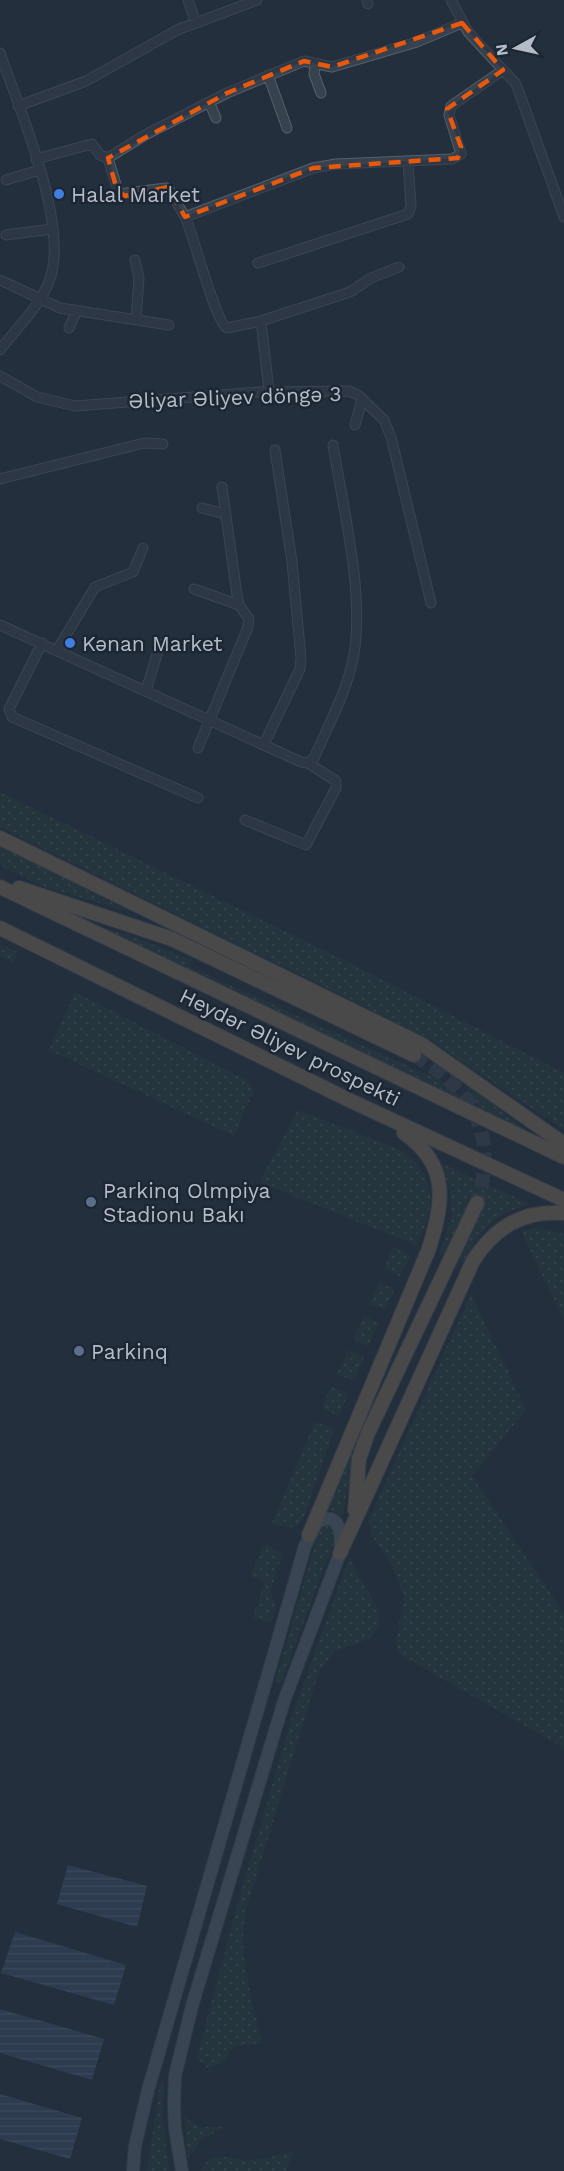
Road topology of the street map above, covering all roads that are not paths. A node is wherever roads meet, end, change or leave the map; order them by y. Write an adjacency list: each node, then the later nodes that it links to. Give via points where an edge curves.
1 (188, 0): 4 (street)
2 (257, 0): 4 (street)
3 (452, 0): 5 (street)
4 (196, 23): 12 (street, via 86,81)
5 (462, 23): 7 (street, via 417,42 332,67); 8 (street)
6 (0, 52): 12 (street)
7 (315, 64): 9 (street, via 304,61); 10 (street)
8 (503, 70): 17 (street, via 449,110 461,154 452,159); 21 (street, via 519,92)
9 (268, 75): 11 (street); 14 (street)
10 (321, 93)
11 (209, 102): 13 (street); 15 (street)
12 (18, 106): 16 (street)
13 (216, 118)
14 (287, 128)
15 (108, 158): 16 (street, via 100,155 92,144); 20 (street, via 119,194 166,188)
16 (36, 159): 18 (street)
17 (408, 163): 20 (street, via 313,168); 25 (street, via 408,214)
18 (39, 170): 19 (street); 22 (street)
19 (6, 180)
20 (185, 217): 31 (street, via 222,326 233,328)
21 (564, 218)
22 (52, 229): 23 (street); 28 (street, via 54,262)
23 (6, 235)
24 (135, 260): 30 (street, via 139,278)
25 (258, 263)
26 (399, 267): 31 (street, via 350,292)
27 (0, 280): 28 (street)
28 (40, 299): 29 (street); 35 (street)
29 (76, 312): 30 (street); 33 (street)
30 (136, 320): 32 (street)
31 (261, 321): 38 (street)
32 (169, 325)
33 (69, 328)
34 (0, 332): 35 (street)
35 (11, 336): 36 (street)
36 (0, 350)
37 (0, 376): 38 (street, Əliyar Əliyev döngə 3, via 37,397 75,405)
38 (269, 391): 39 (street, Əliyar Əliyev döngə 3, via 337,389)
39 (362, 399): 40 (street); 50 (street, Əliyar Əliyev döngə 3, via 384,420 391,436)
40 (355, 425)
41 (163, 444): 44 (street, via 144,442)
42 (333, 445): 60 (street, via 358,622 345,687 314,758)
43 (275, 450): 58 (street, via 302,658)
44 (0, 479)
45 (222, 487): 47 (street)
46 (202, 508): 47 (street)
47 (225, 514): 51 (street)
48 (143, 548): 55 (street, via 133,572 95,587)
49 (194, 589): 51 (street)
50 (431, 603)
51 (239, 605): 57 (street, via 247,613 248,627)
52 (0, 625): 53 (street)
53 (42, 643): 55 (street); 61 (street, via 9,710 12,717)
54 (160, 644): 56 (street)
55 (57, 650): 56 (street)
56 (146, 691): 57 (street)
57 (211, 721): 58 (street); 59 (street)
58 (264, 744): 60 (street)
59 (198, 748)
60 (308, 763): 62 (street, via 337,785 309,843 302,846)
61 (198, 798)
62 (245, 820)
63 (0, 838): 69 (highway, via 421,1044)
64 (0, 881): 67 (highway, via 172,939)
65 (0, 887): 70 (highway, Heydər Əliyev prospekti)
66 (0, 928): 68 (highway, Heydər Əliyev prospekti)
67 (414, 1055)
68 (351, 1101): 71 (highway, Heydər Əliyev prospekti); 75 (highway, via 404,1132 424,1149 438,1178 440,1205 428,1251)
69 (564, 1144)
70 (564, 1157)
71 (564, 1200)
72 (477, 1203): 74 (highway, via 362,1448)
73 (564, 1213): 74 (highway, via 525,1215 484,1243 472,1261)
74 (354, 1518): 76 (highway)
75 (309, 1534): 76 (main road, via 322,1520 336,1521 341,1532); 77 (main road, via 148,2090)
76 (340, 1553): 78 (main road, via 284,1701 192,2006 174,2094)
77 (133, 2171)
78 (182, 2171)

